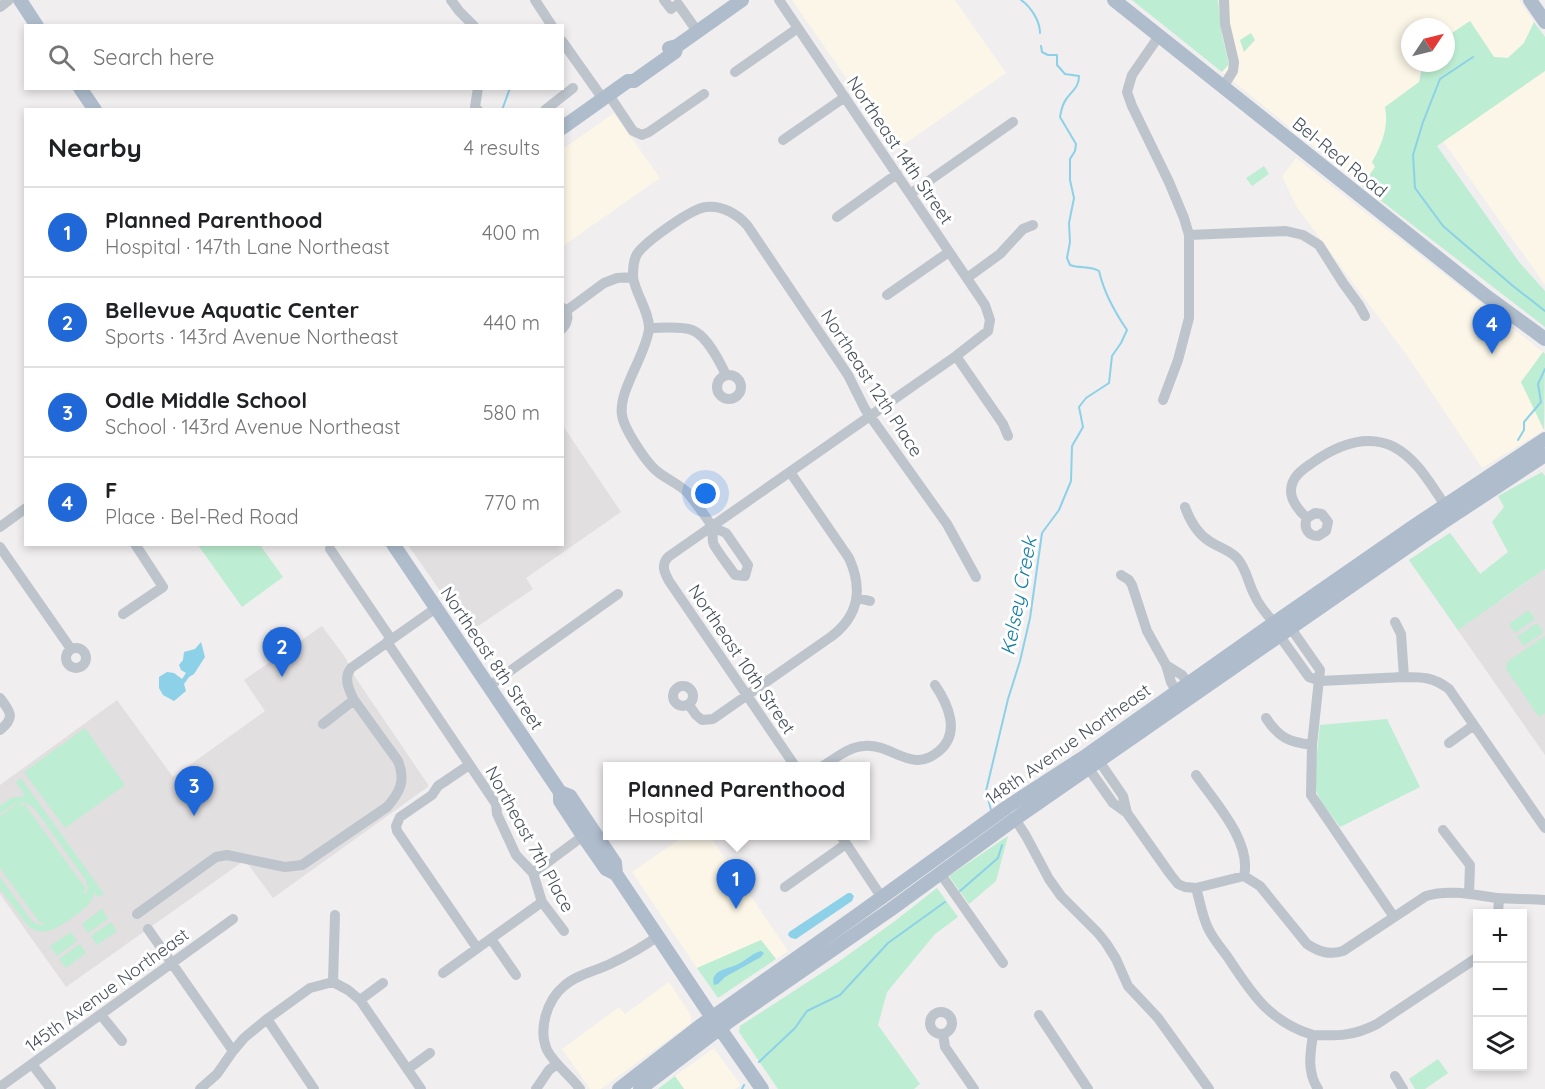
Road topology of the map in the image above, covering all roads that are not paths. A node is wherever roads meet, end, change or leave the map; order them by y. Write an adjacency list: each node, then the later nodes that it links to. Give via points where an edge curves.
1 (9, 0): 13 (street)
2 (20, 0): 15 (main road)
3 (452, 0): 16 (street)
4 (535, 0): 17 (street)
5 (664, 0): 12 (street, via 670,9)
6 (779, 0): 18 (street, Northeast 14th Street)
7 (1114, 0): 20 (main road, Bel-Red Road)
8 (1224, 0): 23 (street, via 1234,62)
9 (1530, 0): 14 (main road)
10 (1541, 0): 14 (main road)
11 (738, 1): 19 (main road)
12 (681, 2): 19 (street)
13 (0, 6)
14 (1545, 17)
15 (37, 24)
16 (472, 24)
17 (551, 24)
18 (798, 28): 22 (street); 29 (street, Northeast 14th Street)
19 (697, 32): 28 (main road, via 630,75 628,81)
20 (1159, 36): 23 (main road, Bel-Red Road); 40 (street, via 1132,75 1127,92)
21 (564, 44): 28 (street)
22 (735, 72)
23 (1223, 87): 49 (main road, Bel-Red Road)
24 (573, 88): 32 (street)
25 (81, 90): 30 (main road)
26 (478, 90): 31 (street)
27 (704, 94): 28 (street, via 650,132 639,134)
28 (606, 97): 34 (main road)
29 (844, 97): 35 (street); 36 (street, Northeast 14th Street)
30 (94, 108)
31 (475, 108)
32 (548, 108)
33 (1013, 122): 37 (street)
34 (564, 127)
35 (783, 140)
36 (897, 174): 37 (street, Northeast 14th Street); 38 (street)
37 (910, 194): 41 (street, Northeast 14th Street)
38 (837, 216)
39 (1033, 225): 43 (street, via 1023,229 1000,254)
40 (1190, 235): 46 (street, via 1286,231 1303,235 1319,245); 52 (street, via 1189,318)
41 (949, 252): 43 (street, Northeast 14th Street); 44 (street)
42 (633, 277): 45 (street, via 604,283); 48 (street); 53 (street, Northeast 12th Place, via 636,255 644,246 694,210 714,207 739,216 842,366)
43 (967, 278): 50 (street, Northeast 14th Street, via 985,305 990,326)
44 (887, 295)
45 (564, 309): 47 (street, via 568,318)
46 (1365, 316)
47 (564, 325)
48 (649, 328): 51 (street, via 695,331); 64 (street, via 622,401 624,424 647,460 681,487)
49 (1545, 339)
50 (956, 356): 53 (street); 54 (street)
51 (726, 375)
52 (1162, 400)
53 (870, 416): 57 (street); 70 (street, Northeast 12th Place, via 947,524)
54 (1008, 436)
55 (1545, 439): 58 (main road, 148th Avenue Northeast)
56 (1545, 455): 62 (main road, 148th Avenue Northeast)
57 (790, 472): 64 (street); 72 (street, via 849,558)
58 (1451, 502): 61 (street, via 1408,456 1392,446 1366,441 1336,448 1296,476 1292,497); 62 (main road, via 1459,502 1460,507); 77 (main road, 148th Avenue Northeast)
59 (1185, 507): 77 (street, via 1202,535 1237,557 1254,596)
60 (24, 509): 63 (street)
61 (1307, 518)
62 (1442, 523): 77 (main road, 148th Avenue Northeast)
63 (0, 526)
64 (712, 527): 85 (street, Northeast 10th Street, via 668,557 664,570)
65 (136, 546): 75 (street, via 164,586)
66 (394, 546): 74 (main road, Northeast 8th Street)
67 (0, 547): 79 (street)
68 (330, 549): 78 (street, Northeast 7th Place)
69 (1121, 575): 84 (street, via 1132,585 1147,632 1166,665 1182,675)
70 (976, 577)
71 (618, 594): 83 (street)
72 (857, 598): 73 (street); 85 (street, via 842,629)
73 (870, 601)
74 (436, 608): 78 (street); 83 (main road, Northeast 8th Street)
75 (123, 614)
76 (1395, 622): 80 (street, via 1401,633)
77 (1281, 628): 81 (street, via 1309,677); 84 (main road, 148th Avenue Northeast); 84 (main road, 148th Avenue Northeast, via 1213,666)
78 (389, 641): 87 (street, via 348,671 346,678); 97 (street, Northeast 7th Place)
79 (70, 649)
80 (1404, 677): 81 (street); 91 (street, via 1433,679 1449,689)
81 (1320, 681): 94 (street)
82 (935, 685): 96 (street, via 951,720 947,741 936,754 918,760 884,748 863,746)
83 (489, 686): 100 (main road, Northeast 8th Street)
84 (1186, 689): 98 (main road, 148th Avenue Northeast)
85 (748, 695): 88 (street, via 708,720 702,720); 95 (street, Northeast 10th Street)
86 (0, 698): 92 (street, via 9,713 8,723)
87 (354, 700): 90 (street); 118 (street, via 401,768 402,783 387,807 302,865 285,867 227,855 216,857)
88 (688, 705)
89 (1266, 718): 94 (street, via 1285,740)
90 (322, 724)
91 (1474, 725): 93 (street); 102 (street)
92 (0, 730)
93 (1449, 743)
94 (1312, 745): 121 (street, via 1311,795)
95 (792, 762)
96 (830, 762)
97 (469, 765): 106 (street, Northeast 7th Place, via 496,804 516,855); 128 (street, via 400,817 396,826)
98 (1089, 765): 101 (main road, 148th Avenue Northeast); 111 (street, via 1113,803 1127,813 1178,884); 113 (main road, 148th Avenue Northeast, via 1007,807)
99 (1196, 775): 109 (street, via 1241,842)
100 (560, 792): 104 (main road, Northeast 8th Street, via 560,801); 108 (main road, Northeast 8th Street, via 570,796 615,863)
101 (1015, 819): 107 (main road, 148th Avenue Northeast); 162 (street, via 1061,896 1106,943 1128,986 1158,1018)
102 (1545, 828)
103 (1443, 830): 112 (street, via 1470,865)
104 (583, 836): 106 (street); 108 (main road, Northeast 8th Street, via 606,869)
105 (844, 840): 110 (street); 113 (street)
106 (533, 873): 116 (street, Northeast 7th Place)
107 (940, 873): 127 (main road, 148th Avenue Northeast); 131 (street)
108 (616, 874): 125 (main road, Northeast 8th Street)
109 (1244, 876): 111 (street); 121 (street, via 1260,886 1316,950 1343,951)
110 (785, 887)
111 (1196, 888): 142 (street, via 1207,927 1259,1001 1280,1021)
112 (1469, 894): 114 (street); 121 (street, via 1426,896)
113 (882, 897): 120 (main road, 148th Avenue Northeast)
114 (1499, 898): 115 (street); 117 (street)
115 (1545, 900)
116 (542, 902): 124 (street, Northeast 7th Place); 126 (street)
117 (1498, 909)
118 (137, 914)
119 (335, 915): 134 (street)
120 (856, 916): 127 (main road, via 831,940 831,944); 140 (main road, 148th Avenue Northeast)
121 (1394, 917)
122 (233, 919): 130 (street, 145th Avenue Northeast)
123 (148, 929): 130 (street)
124 (564, 931)
125 (658, 936): 140 (main road, Northeast 8th Street); 147 (street, via 564,986 546,1014 544,1033 547,1049)
126 (491, 939): 128 (street); 133 (street)
127 (839, 946): 140 (main road, 148th Avenue Northeast)
128 (477, 948): 132 (street)
129 (1473, 960): 142 (street, via 1364,1031)
130 (172, 963): 137 (street, 145th Avenue Northeast); 144 (street)
131 (1003, 963)
132 (443, 973)
133 (516, 975)
134 (333, 982): 136 (street); 139 (street, via 310,988)
135 (383, 982): 136 (street)
136 (360, 1000): 148 (street)
137 (102, 1015): 143 (street); 146 (street, 145th Avenue Northeast)
138 (1039, 1015): 161 (street)
139 (267, 1019): 144 (street); 153 (street)
140 (716, 1023): 157 (main road, 148th Avenue Northeast); 158 (main road, 148th Avenue Northeast); 159 (main road, Northeast 8th Street)
141 (943, 1034): 160 (street, via 945,1047)
142 (1313, 1035): 163 (street, via 1311,1072)
143 (122, 1041)
144 (233, 1051): 152 (street, via 217,1074)
145 (430, 1053): 148 (street)
146 (33, 1064): 150 (street, 145th Avenue Northeast); 151 (street)
147 (557, 1064): 155 (street); 156 (street)
148 (408, 1069): 154 (street)
149 (1395, 1076): 164 (street)
150 (0, 1087)
151 (51, 1089)
152 (200, 1089)
153 (314, 1089)
154 (421, 1089)
155 (536, 1089)
156 (579, 1089)
157 (619, 1089)
158 (640, 1089)
159 (762, 1089)
160 (974, 1089)
161 (1088, 1089)
162 (1209, 1089)
163 (1318, 1089)
164 (1403, 1089)

